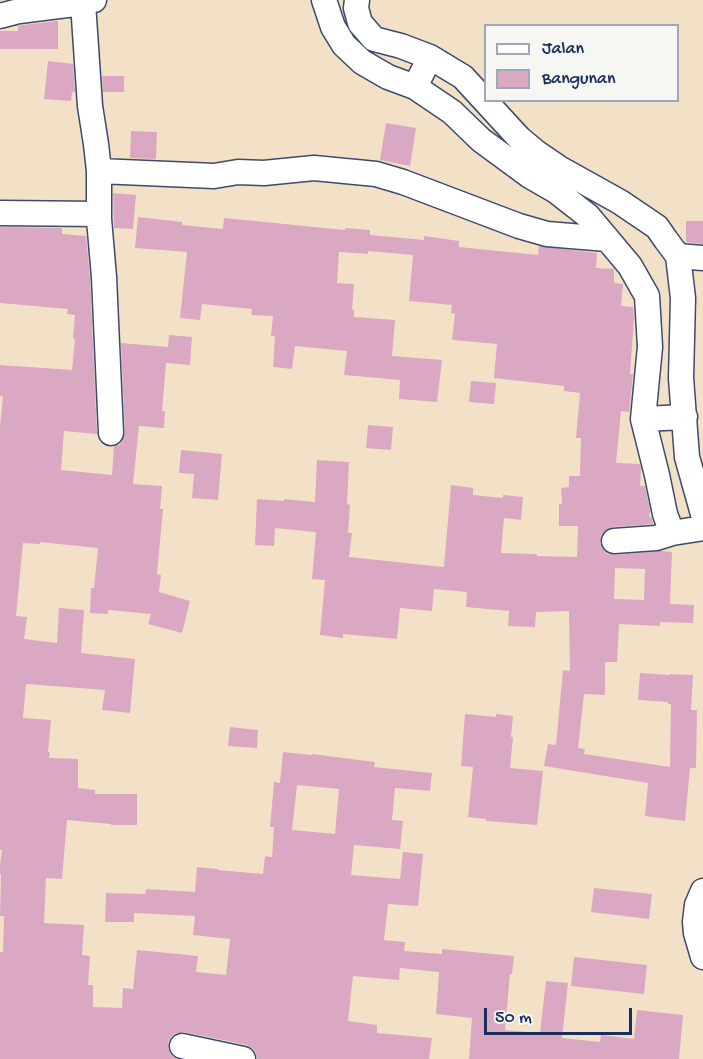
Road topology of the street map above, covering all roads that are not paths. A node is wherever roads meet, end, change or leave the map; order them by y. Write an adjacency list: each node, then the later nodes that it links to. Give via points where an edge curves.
1 (324, 0): 6 (street, via 344,45 362,62)
2 (357, 0): 5 (street, via 360,23 374,39)
3 (89, 2): 4 (street); 9 (street, via 90,106)
4 (0, 16)
5 (430, 57): 6 (street); 7 (street, via 463,77)
6 (415, 87): 12 (street, via 452,112 481,140 588,216)
7 (484, 100)
8 (486, 102): 13 (street, via 537,153 657,227)
9 (99, 171): 11 (street); 12 (street, via 214,176 314,168 376,174 519,226 548,234)
10 (0, 213): 11 (street)
11 (99, 214): 17 (street)
12 (607, 240): 16 (street, via 630,266 647,296 650,346)
13 (678, 256): 14 (street); 15 (street, via 683,298 681,378)
14 (703, 258)
15 (685, 417): 16 (street); 18 (street, via 687,457)
16 (643, 419): 20 (street)
17 (111, 434)
18 (701, 502)
19 (703, 528): 20 (street)
20 (672, 533): 21 (street)
21 (614, 541)
22 (703, 891): 23 (street, via 695,922)
23 (703, 957)
24 (182, 1047): 25 (street)
25 (243, 1059)

